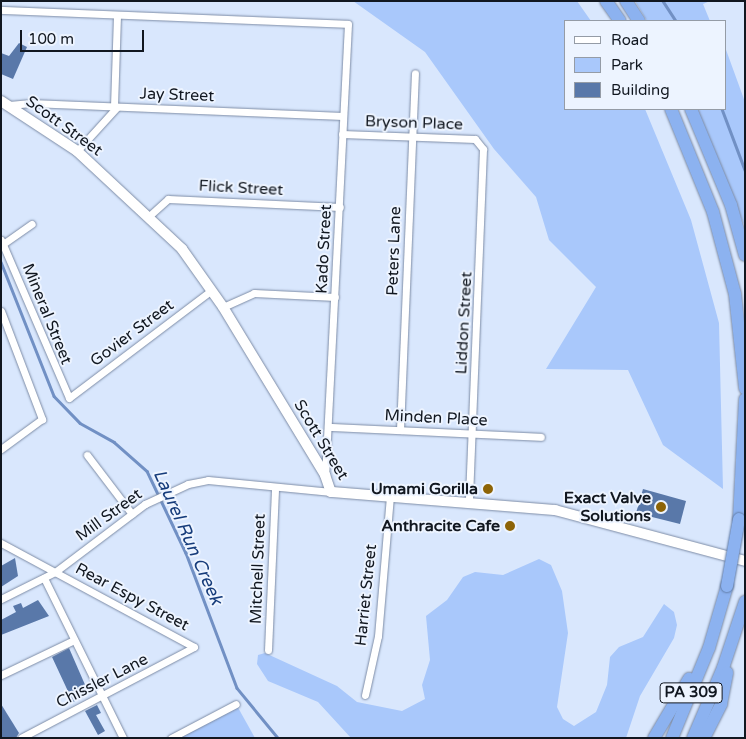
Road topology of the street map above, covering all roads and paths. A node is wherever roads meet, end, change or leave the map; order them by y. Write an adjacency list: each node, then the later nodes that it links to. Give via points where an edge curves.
1 (606, 1): 5 (highway)
2 (626, 1): 6 (highway)
3 (1, 10): 4 (street)
4 (117, 15): 9 (street); 12 (street, Kado Street, via 348,24)
5 (619, 20)
6 (638, 20)
7 (415, 73): 14 (street, Peters Lane)
8 (5, 103): 9 (street, Jay Street); 16 (street, Scott Street)
9 (115, 106): 12 (street, Jay Street); 16 (street)
10 (671, 110): 26 (highway, via 713,212 735,294)
11 (691, 110): 21 (highway, via 731,205)
12 (344, 116): 13 (street, Kado Street)
13 (342, 134): 14 (street, Bryson Place); 17 (street, Kado Street)
14 (412, 136): 15 (street, Bryson Place, via 475,139); 30 (street, Peters Lane)
15 (482, 146): 31 (street, Liddon Street)
16 (77, 151): 18 (street, Scott Street)
17 (340, 206): 18 (street, Flick Street, via 168,199); 23 (street, Kado Street)
18 (148, 217): 22 (street, Scott Street, via 182,249)
19 (32, 224): 20 (street)
20 (2, 242): 27 (street, Mineral Street)
21 (745, 255)
22 (212, 290): 24 (street, Scott Street); 27 (street, Govier Street)
23 (335, 297): 24 (street, via 254,293); 29 (street, Kado Street)
24 (223, 307): 35 (street, Scott Street)
25 (1, 311): 33 (street, via 42,419)
26 (745, 388)
27 (68, 398)
28 (745, 399): 50 (highway, PA 309, bridge, via 739,519 727,586)
29 (330, 427): 30 (street, Minden Place); 35 (street, Kado Street)
30 (400, 430): 31 (street, Minden Place)
31 (472, 434): 32 (street, Minden Place); 39 (street, Liddon Street)
32 (541, 437)
33 (1, 449)
34 (87, 455): 40 (street)
35 (325, 474): 37 (street, Scott Street)
36 (275, 488): 37 (street, Mill Street); 40 (street, Mill Street, via 203,481 166,493); 51 (street, Mitchell Street)
37 (331, 492): 38 (street, Scott Street)
38 (390, 496): 39 (street, Scott Street); 53 (street, Harriet Street, via 378,636)
39 (469, 502): 42 (street, Scott Street, via 555,510)
40 (132, 514): 43 (street, Mill Street)
41 (1, 543): 43 (street, Rear Espy Street)
42 (745, 561)
43 (56, 572): 44 (street, Mill Street); 49 (street, Rear Espy Street)
44 (44, 578): 45 (street, Mill Street); 48 (street)
45 (1, 599)
46 (745, 602): 47 (highway, PA 309)
47 (734, 636): 61 (highway, PA 309); 62 (highway, via 721,704)
48 (74, 640): 52 (street); 54 (street)
49 (194, 647): 54 (street, Chissler Lane)
50 (709, 648): 59 (highway); 60 (highway, PA 309)
51 (268, 650)
52 (1, 675)
53 (365, 695)
54 (103, 696): 56 (street, Chissler Lane); 57 (street)
55 (236, 704): 58 (street)
56 (20, 738)
57 (123, 738)
58 (171, 738)
59 (654, 738)
60 (672, 738)
61 (693, 738)
62 (704, 738)

